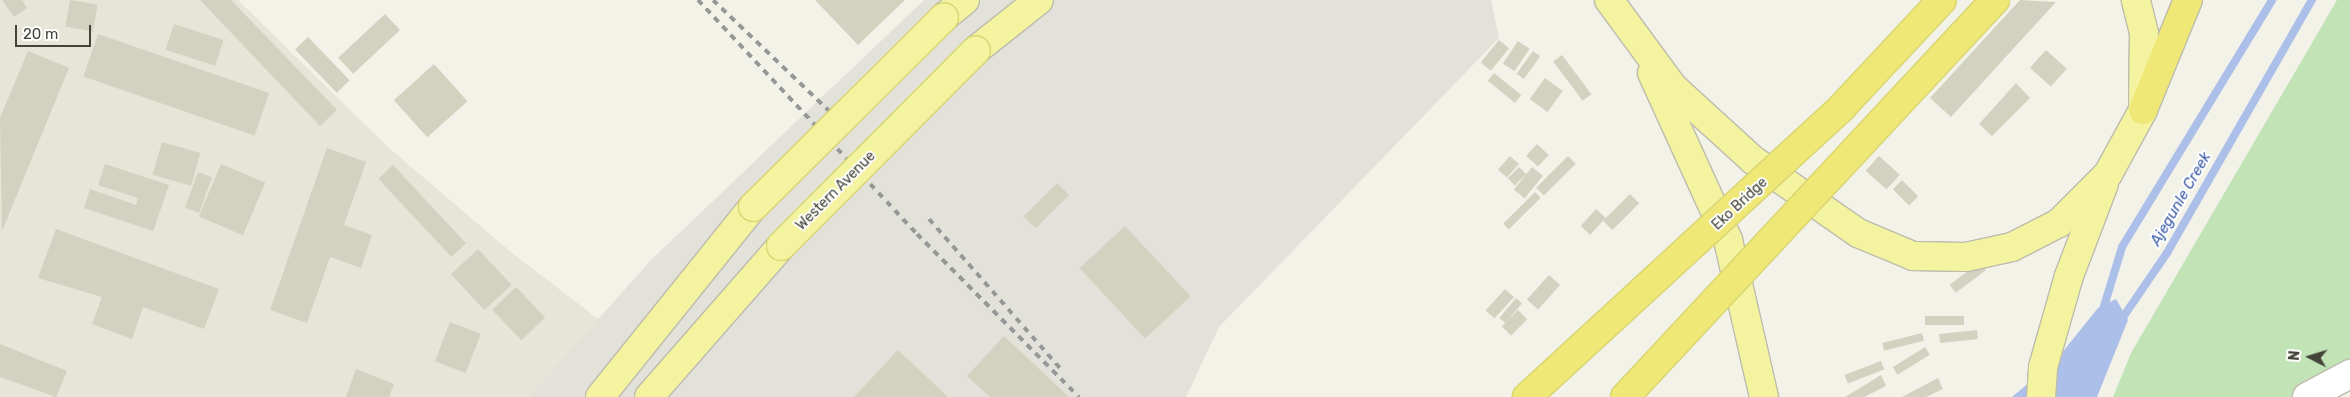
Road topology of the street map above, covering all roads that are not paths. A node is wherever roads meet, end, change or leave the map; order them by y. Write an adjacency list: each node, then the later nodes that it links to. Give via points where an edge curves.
1 (965, 0): 12 (main road, bridge, via 944,17 753,207)
2 (1039, 0): 13 (main road, Western Avenue, bridge, via 976,50 781,246)
3 (1609, 0): 8 (main road)
4 (1942, 0): 14 (highway, Eko Bridge, bridge, via 1842,107)
5 (1995, 0): 15 (highway, bridge)
6 (2136, 0): 9 (main road, via 2144,34)
7 (2188, 0): 9 (highway)
8 (1636, 34): 10 (main road, via 1674,87 1753,160 1858,233 1913,256 1966,257 2012,246 2059,223); 16 (main road, via 1728,240)
9 (2142, 110): 10 (main road)
10 (2108, 174): 17 (main road, via 2070,276 2043,367)
11 (2350, 374): 18 (street)
12 (600, 397)
13 (649, 397)
14 (1527, 397)
15 (1625, 397)
16 (1764, 397)
17 (2041, 397)
18 (2307, 397)

